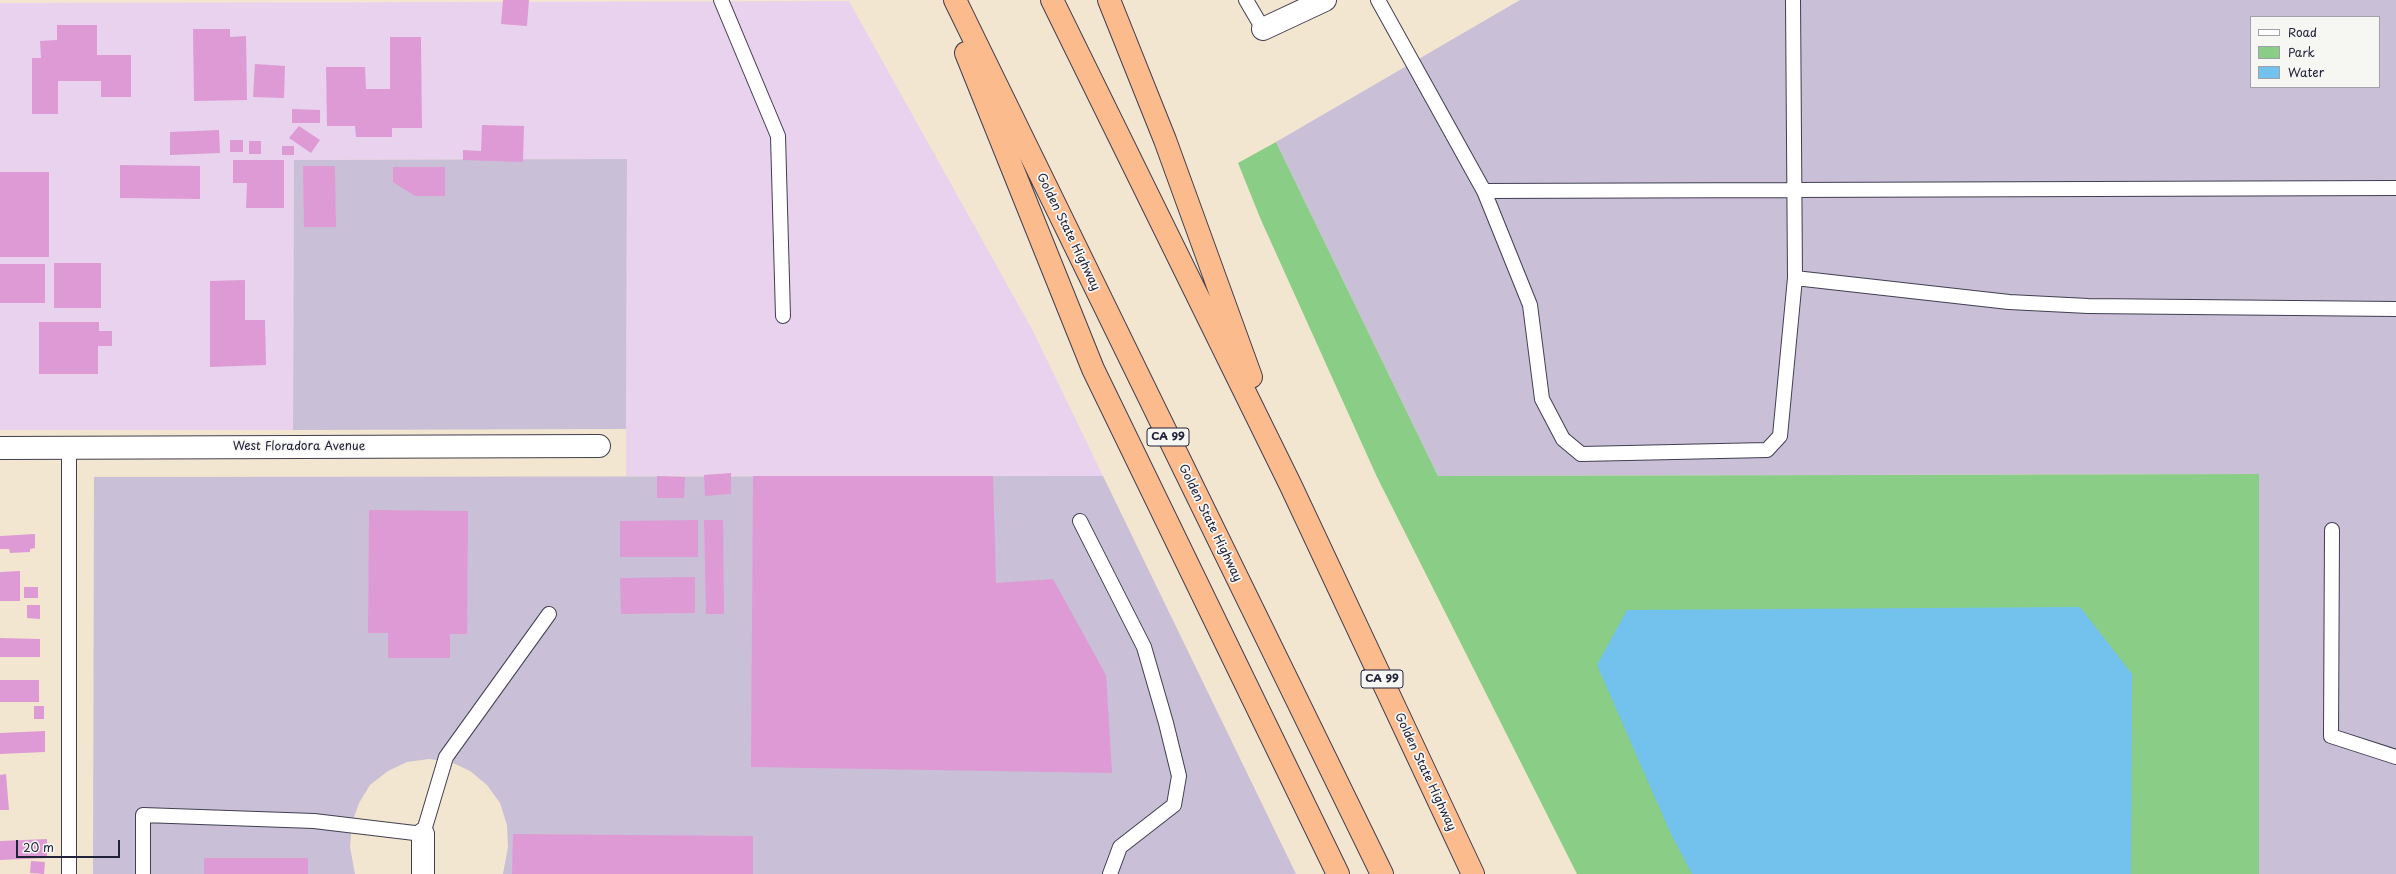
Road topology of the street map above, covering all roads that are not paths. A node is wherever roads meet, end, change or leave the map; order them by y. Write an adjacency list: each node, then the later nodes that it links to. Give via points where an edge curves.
1 (721, 0): 16 (lane, via 778,136)
2 (944, 0): 30 (highway, via 1094,370)
3 (955, 0): 31 (highway, Golden State Highway / CA 99)
4 (1052, 0): 20 (highway, Golden State Highway / CA 99)
5 (1109, 0): 20 (highway, via 1165,140)
6 (1246, 0): 10 (lane)
7 (1325, 0): 10 (street)
8 (1378, 0): 12 (lane)
9 (1793, 0): 13 (lane)
10 (1263, 29)
11 (2396, 188): 13 (lane)
12 (1484, 191): 13 (lane); 14 (lane, via 1530,305 1542,399 1563,439 1582,454 1767,450 1780,436)
13 (1794, 191): 14 (lane)
14 (1795, 278): 15 (lane, via 2009,302 2088,306)
15 (2396, 309)
16 (784, 316)
17 (599, 446): 19 (street, West Floradora Avenue)
18 (0, 448): 19 (street, West Floradora Avenue)
19 (69, 449): 26 (lane)
20 (1290, 484): 32 (highway, Golden State Highway / CA 99)
21 (1080, 521): 29 (lane, via 1144,647 1178,776 1174,805 1120,847)
22 (2332, 530): 24 (lane, via 2331,736)
23 (549, 614): 25 (lane, via 446,757)
24 (2396, 757)
25 (423, 834): 27 (lane, via 314,821 143,815); 28 (street)
26 (69, 874)
27 (143, 874)
28 (423, 874)
29 (1110, 874)
30 (1338, 874)
31 (1382, 874)
32 (1473, 874)

